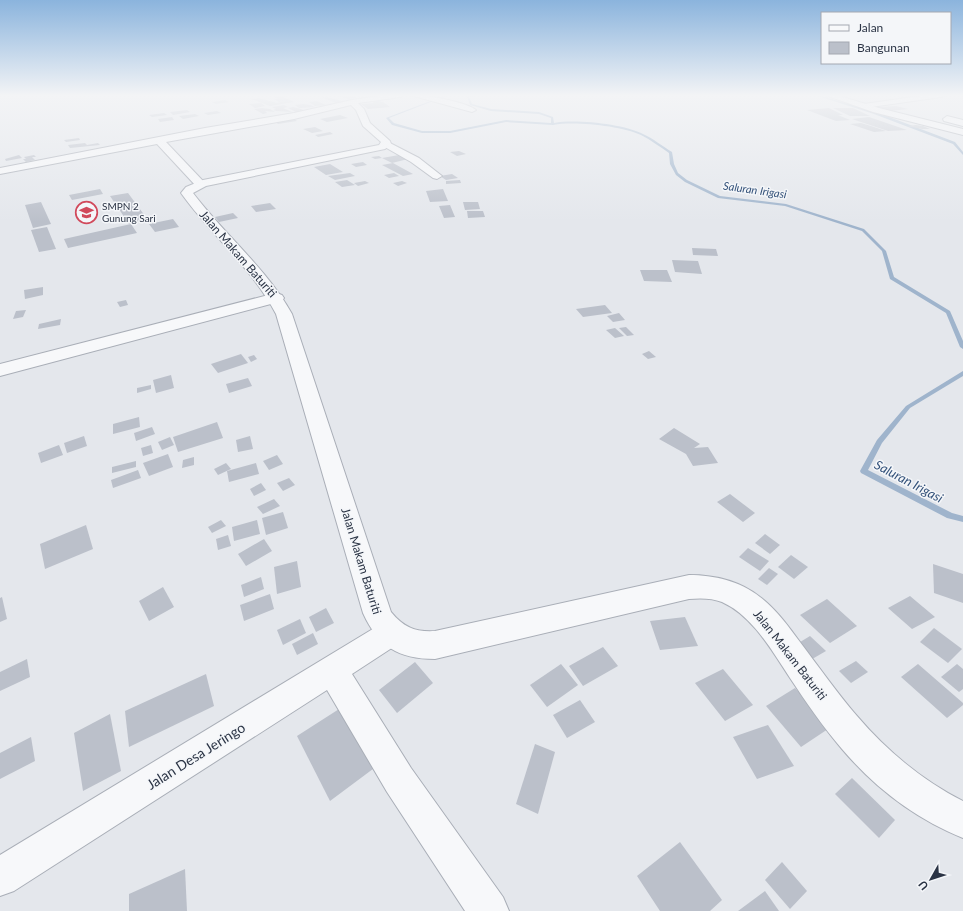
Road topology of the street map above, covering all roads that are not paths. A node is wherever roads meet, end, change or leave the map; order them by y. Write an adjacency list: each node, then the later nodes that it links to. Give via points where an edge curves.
1 (174, 138): 3 (street)
2 (380, 138): 4 (street)
3 (158, 141): 5 (street); 7 (street)
4 (386, 144): 6 (street); 7 (street, via 373,150)
5 (0, 170)
6 (437, 176)
7 (200, 184): 8 (street, Jalan Makam Baturiti, via 190,189 188,195)
8 (276, 298): 9 (street); 10 (street, Jalan Makam Baturiti, via 284,314 377,613)
9 (0, 370)
10 (391, 633): 11 (street, Jalan Desa Jeringo); 12 (street, Jalan Makam Baturiti, via 416,644 435,645 689,587 726,591 744,600 766,621 853,737 875,760 900,782)
11 (333, 671): 13 (street, Jalan Desa Jeringo); 14 (street, via 399,780)
12 (963, 820)
13 (0, 877)
14 (489, 911)

